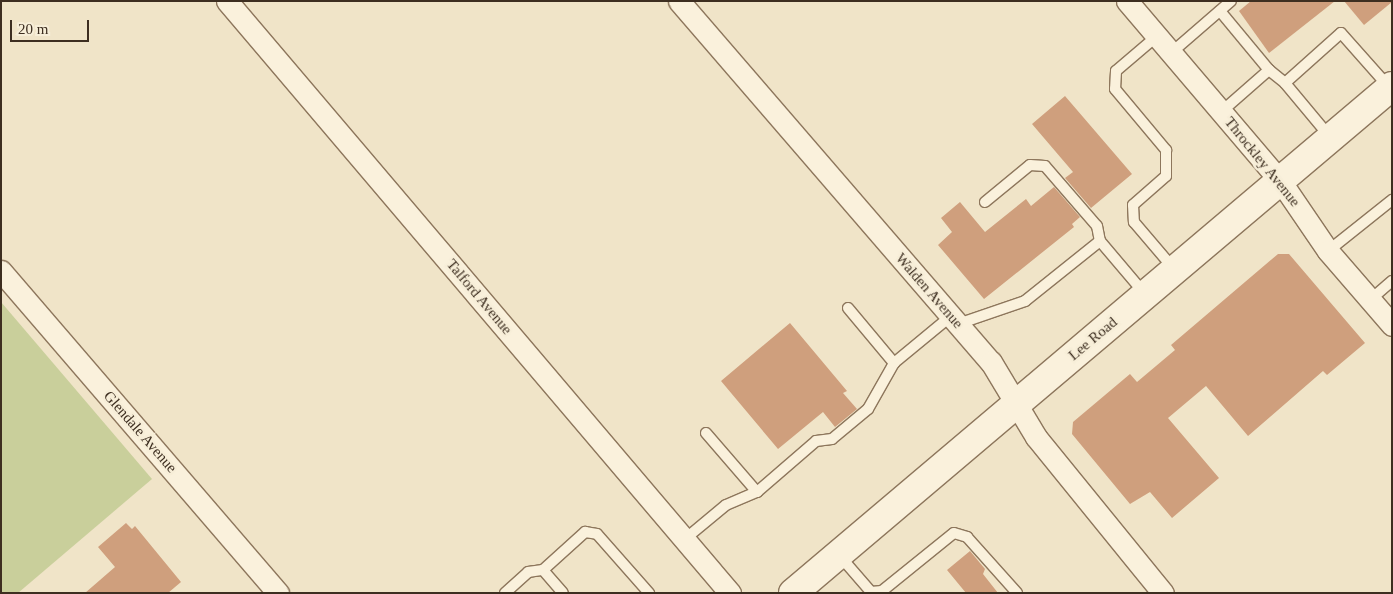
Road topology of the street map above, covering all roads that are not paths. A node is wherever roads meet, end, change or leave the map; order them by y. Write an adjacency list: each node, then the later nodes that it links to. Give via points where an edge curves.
1 (227, 1): 30 (street, Talford Avenue)
2 (679, 1): 24 (street, Walden Avenue)
3 (1128, 1): 6 (street, Throckley Avenue)
4 (1231, 1): 5 (lane)
5 (1220, 11): 7 (lane); 8 (lane)
6 (1157, 36): 7 (street, Throckley Avenue); 18 (lane, via 1116,70 1115,89 1166,150 1166,176 1133,205 1134,222)
7 (1171, 53): 11 (street, Throckley Avenue)
8 (1269, 70): 9 (lane); 11 (lane)
9 (1285, 83): 10 (lane, via 1342,33); 12 (lane)
10 (1391, 87): 12 (main road, Lee Road)
11 (1221, 112): 13 (street, Throckley Avenue)
12 (1332, 139): 13 (main road, Lee Road)
13 (1281, 182): 17 (street, Throckley Avenue); 18 (main road, Lee Road)
14 (1392, 200): 17 (lane)
15 (985, 202): 16 (lane, via 1030,165 1045,166 1097,226)
16 (1100, 241): 21 (lane); 24 (lane, via 1025,301)
17 (1328, 251): 22 (street, Throckley Avenue)
18 (1175, 270): 21 (main road, Lee Road)
19 (1, 271): 34 (street, Glendale Avenue)
20 (1392, 281): 22 (lane)
21 (1145, 295): 27 (main road, Lee Road)
22 (1370, 300): 25 (street, Throckley Avenue)
23 (848, 308): 26 (lane)
24 (955, 320): 26 (lane); 27 (street, Walden Avenue, via 991,362)
25 (1392, 326)
26 (894, 363): 29 (lane, via 868,408 832,439 816,441)
27 (1017, 404): 31 (main road, Lee Road); 40 (street, Walden Avenue, via 1036,437)
28 (706, 432): 29 (lane)
29 (756, 492): 30 (lane, via 726,505)
30 (684, 539): 38 (street, Talford Avenue)
31 (838, 555): 33 (main road, Lee Road); 39 (lane, via 872,592 882,591 954,533 967,537)
32 (543, 570): 35 (lane, via 528,572); 36 (lane); 37 (lane, via 585,532 597,534)
33 (804, 590)
34 (278, 593)
35 (505, 593)
36 (563, 593)
37 (649, 593)
38 (730, 593)
39 (1017, 593)
40 (1163, 593)

